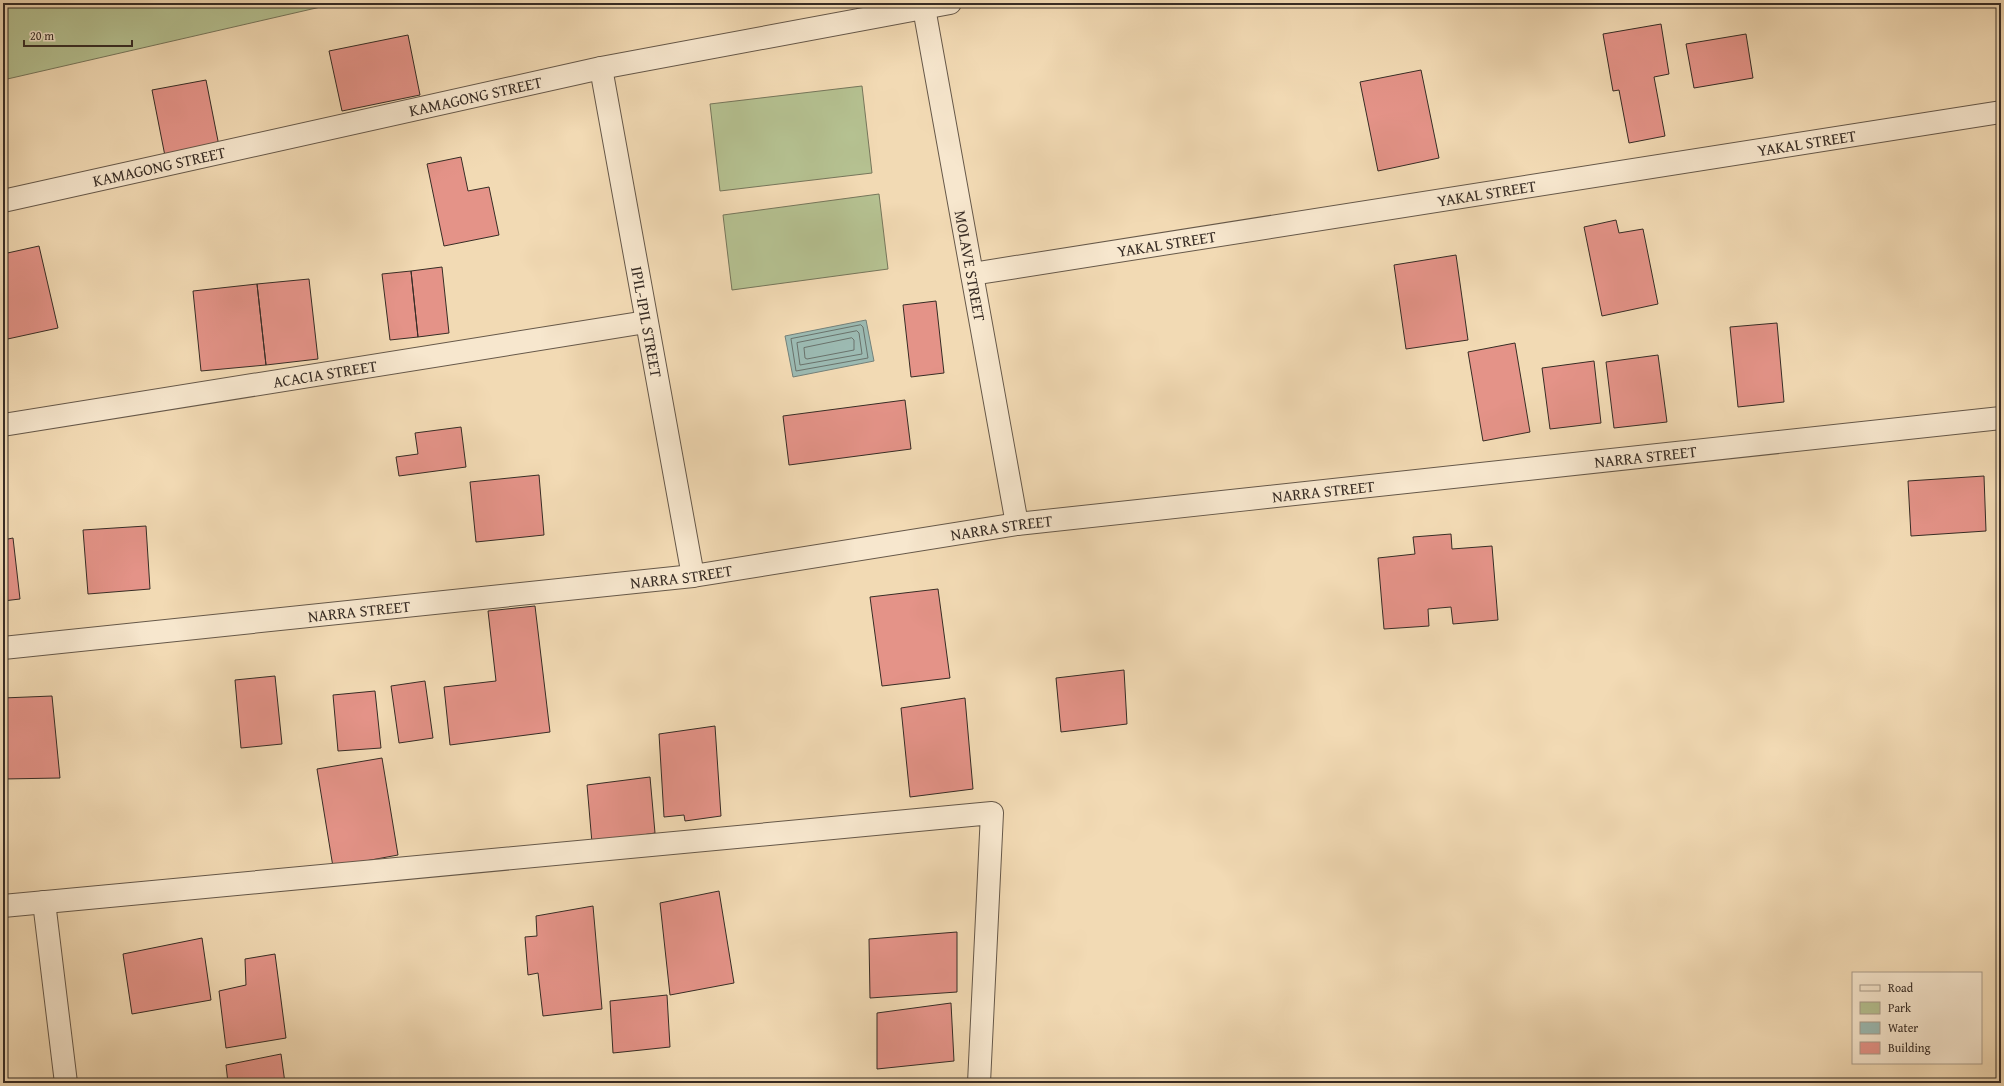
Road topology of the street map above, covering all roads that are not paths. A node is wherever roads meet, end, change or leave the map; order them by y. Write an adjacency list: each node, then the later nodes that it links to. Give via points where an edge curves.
1 (950, 3): 2 (street, KAMAGONG STREET)
2 (924, 8): 3 (street, KAMAGONG STREET); 6 (street, MOLAVE STREET)
3 (601, 68): 5 (street, KAMAGONG STREET); 7 (street, IPIL-IPIL STREET)
4 (2001, 112): 6 (street, YAKAL STREET)
5 (3, 202)
6 (972, 274): 10 (street, MOLAVE STREET)
7 (646, 322): 9 (street, ACACIA STREET); 11 (street, IPIL-IPIL STREET)
8 (2001, 418): 10 (street, NARRA STREET)
9 (3, 425)
10 (1017, 524): 11 (street, NARRA STREET)
11 (693, 576): 12 (street, NARRA STREET)
12 (3, 648)
13 (44, 902): 14 (street); 15 (street); 17 (street, via 992,814)
14 (3, 906)
15 (66, 1083)
16 (975, 1083): 17 (street)
17 (979, 1083)

